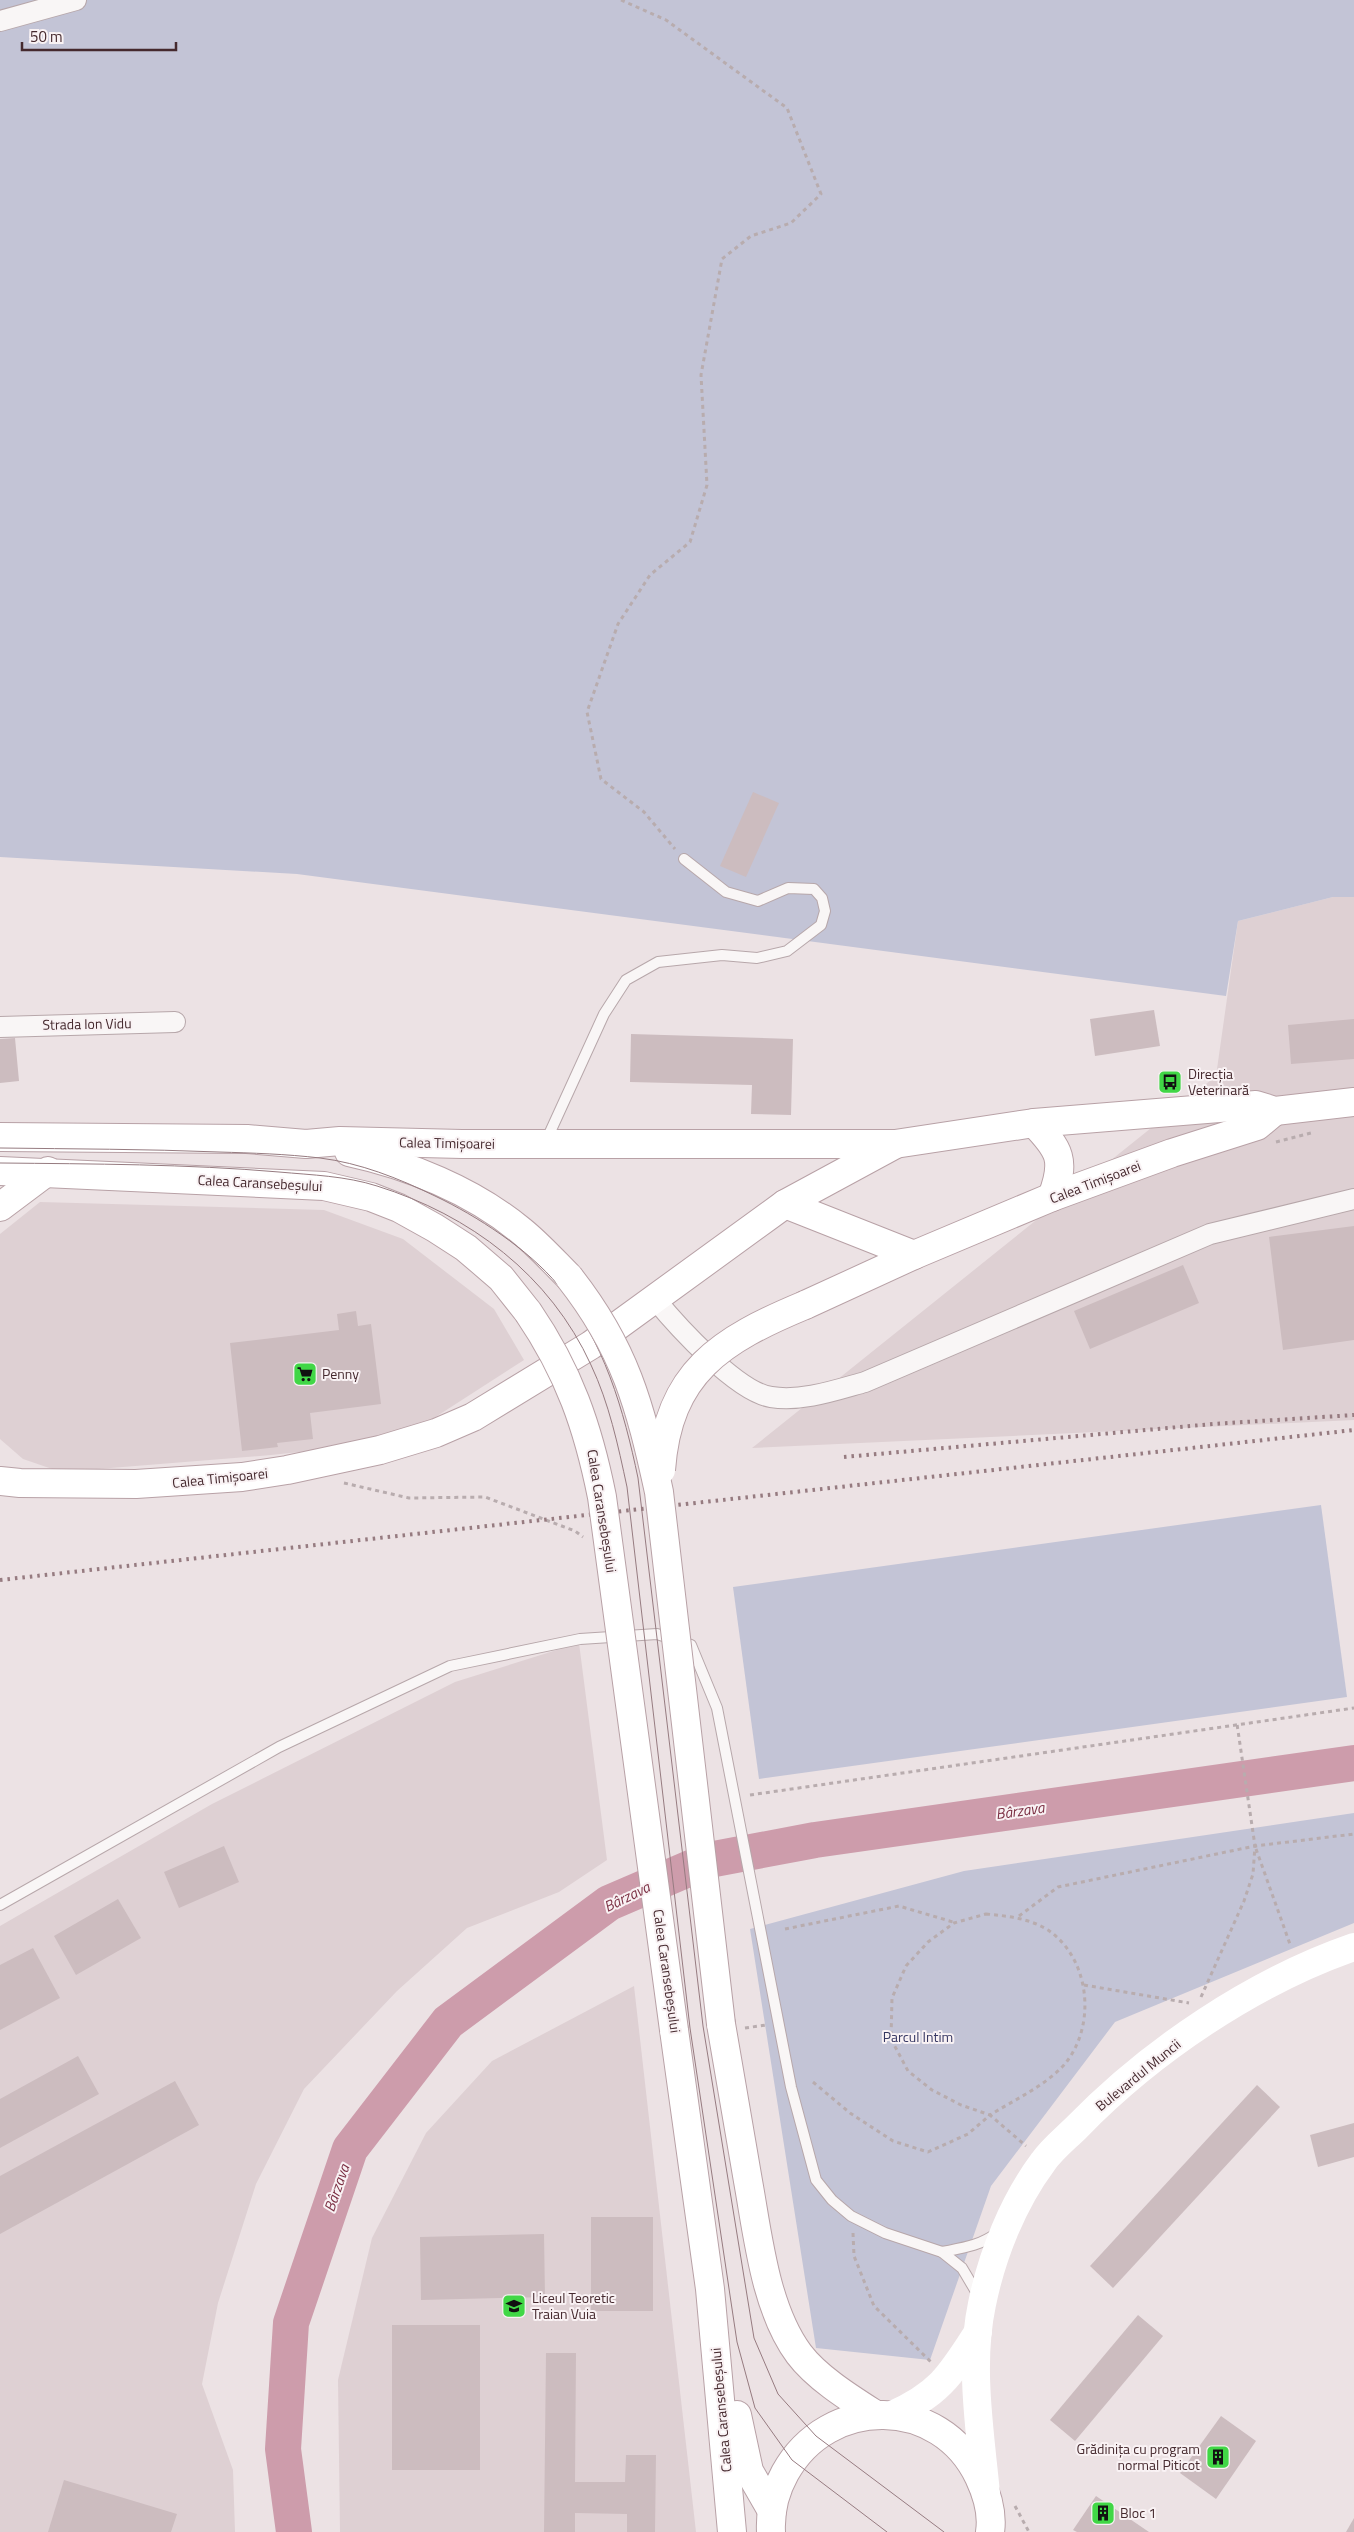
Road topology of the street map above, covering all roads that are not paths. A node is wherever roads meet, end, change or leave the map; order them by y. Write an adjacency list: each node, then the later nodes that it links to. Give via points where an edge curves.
1 (76, 0): 2 (street)
2 (0, 21)
3 (684, 859): 11 (lane, via 726,892 758,901 788,888 814,889 824,905 821,925 787,951 757,958 722,954 658,962 626,980 604,1014)
4 (175, 1022): 5 (street, Strada Ion Vidu)
5 (0, 1027)
6 (1354, 1102): 7 (main road, Calea Timișoarei)
7 (1275, 1111): 8 (main road, Calea Timișoarei, via 1256,1105); 16 (main road, Calea Timișoarei, via 1257,1126)
8 (1034, 1123): 12 (main road, Calea Timișoarei); 16 (main road, via 1058,1152 1061,1165)
9 (0, 1137): 10 (main road, Calea Timișoarei, via 247,1139)
10 (306, 1144): 11 (main road, Calea Timișoarei, via 340,1140); 24 (main road, bridge, via 376,1158 457,1189 519,1229 569,1277 602,1322 621,1359 645,1427)
11 (544, 1144): 12 (main road, Calea Timișoarei)
12 (895, 1144): 15 (main road, Calea Timișoarei)
13 (0, 1171): 14 (main road, Calea Caransebeșului)
14 (48, 1171): 19 (main road); 29 (main road, Calea Caransebeșului, bridge, via 324,1186 371,1197 399,1208 466,1248 501,1278 548,1342 567,1376 592,1447 599,1480)
15 (829, 1181): 18 (main road, Calea Timișoarei); 20 (main road)
16 (1052, 1197): 21 (main road, Calea Timișoarei)
17 (1354, 1199): 22 (street, via 1210,1234 866,1382 791,1398 756,1393 738,1381)
18 (786, 1204): 20 (main road); 22 (main road, Calea Timișoarei)
19 (0, 1208)
20 (832, 1223): 21 (main road)
21 (914, 1255): 24 (main road, Calea Timișoarei, bridge, via 742,1334 716,1352 688,1381 672,1410)
22 (655, 1300): 23 (main road, Calea Timișoarei, via 591,1345 473,1417 436,1433 380,1450 288,1470 177,1483)
23 (7, 1477)
24 (659, 1492): 32 (main road, bridge, via 761,2256 777,2312 800,2356 845,2396)
25 (0, 1905): 28 (lane, via 279,1747 450,1666 580,1639 657,1634 691,1645 717,1708 791,2087 816,2180 851,2216 885,2233)
26 (1354, 1947): 27 (main road, Bulevardul Muncii, via 1280,1979 1228,2008 1154,2058 1105,2098 1044,2161 1024,2191)
27 (1008, 2225): 28 (lane, via 988,2240); 30 (main road, Bulevardul Muncii)
28 (942, 2252): 30 (lane, via 962,2268)
29 (710, 2289): 34 (main road, Calea Caransebeșului, via 749,2472); 36 (main road, Calea Caransebeșului)
30 (982, 2304): 31 (main road, Bulevardul Muncii)
31 (978, 2332): 32 (main road, Bulevardul Muncii, via 949,2377 917,2404); 33 (main road, Bulevardul Muncii, via 977,2390)
32 (884, 2415): 33 (main road, via 923,2423 951,2440 972,2464); 34 (main road, via 854,2418 834,2425 803,2447 779,2484)
33 (986, 2493): 35 (main road)
34 (770, 2526)
35 (992, 2530)
36 (732, 2532)

